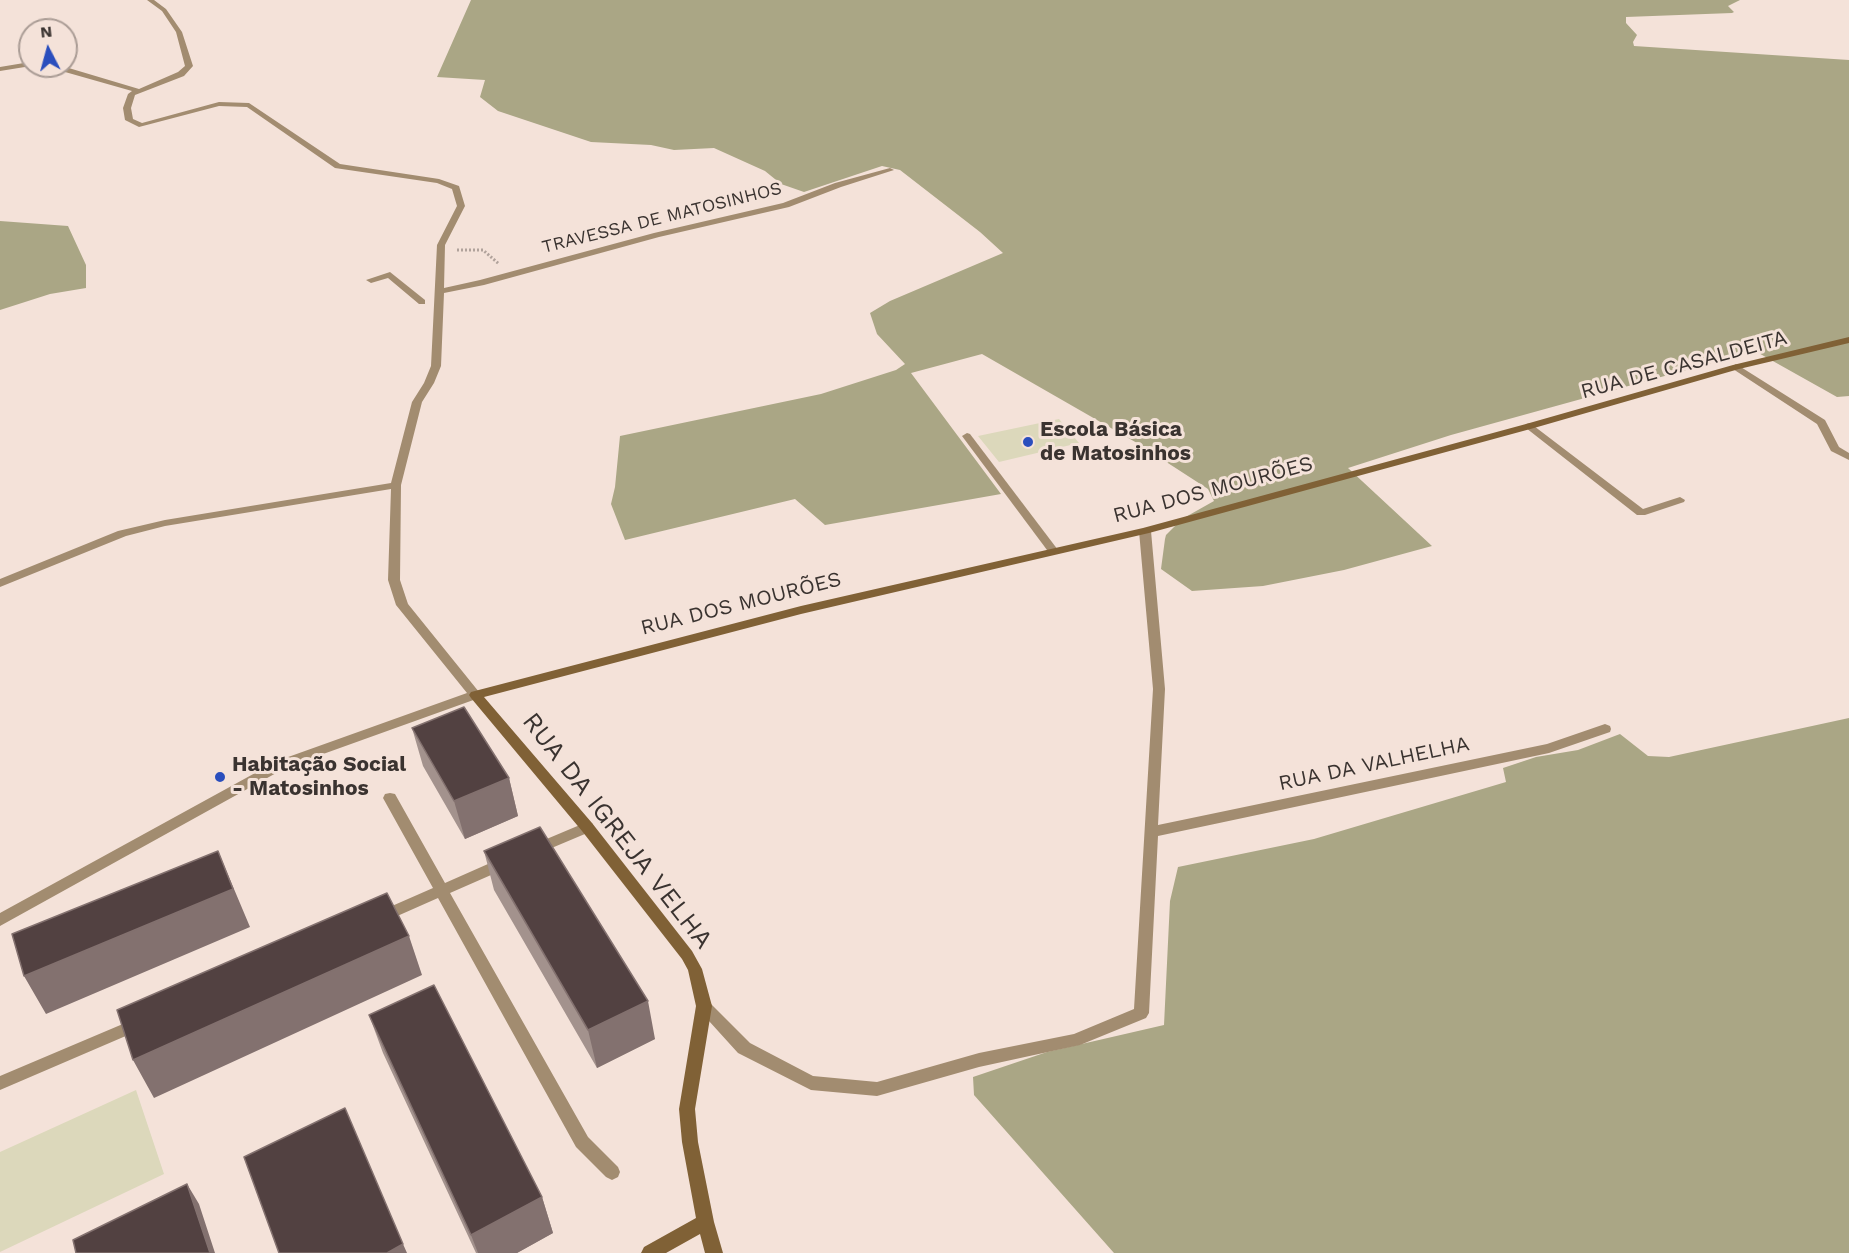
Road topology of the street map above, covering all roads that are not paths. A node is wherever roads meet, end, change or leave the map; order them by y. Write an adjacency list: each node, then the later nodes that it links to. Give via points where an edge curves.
1 (150, 0): 5 (street, via 164,10 179,32 189,66 181,74)
2 (18, 66): 3 (street)
3 (0, 69)
4 (78, 73): 5 (street)
5 (139, 91): 8 (street, via 132,94 127,108 129,120 142,125 219,104 249,105 338,166 439,181 456,188 461,206 441,245)
6 (891, 170): 8 (street, TRAVESSA DE MATOSINHOS, via 786,205)
7 (371, 280): 9 (street, via 390,275)
8 (441, 291): 15 (street, via 436,366 417,402)
9 (422, 302)
10 (1849, 340): 11 (street, RUA DE CASALDEITA)
11 (1736, 367): 12 (street, RUA DE CASALDEITA); 14 (street, via 1821,422 1835,449)
12 (1530, 426): 16 (street, via 1641,513); 17 (street, RUA DOS MOURÕES)
13 (967, 436): 18 (lane)
14 (1849, 457)
15 (396, 485): 19 (street, via 122,533); 20 (street, via 396,593)
16 (1680, 500)
17 (1145, 531): 18 (street, RUA DOS MOURÕES); 24 (street, via 1159,689)
18 (1054, 552): 20 (street, RUA DOS MOURÕES, via 801,609)
19 (0, 583)
20 (475, 695): 23 (street, RUA DA IGREJA VELHA); 26 (street, RUA DOS MOURÕES, via 282,764)
21 (1605, 729): 24 (street, RUA DA VALHELHA, via 1549,748)
22 (390, 798): 25 (street)
23 (587, 827): 25 (street); 28 (street, RUA DA IGREJA VELHA, via 687,955 701,986)
24 (1150, 832): 28 (street, via 1141,1013 1075,1040 979,1059 877,1089 811,1083 744,1048)
25 (442, 891): 27 (street); 31 (street, via 582,1142)
26 (0, 920)
27 (367, 924)
28 (704, 1006): 32 (street, RUA DA IGREJA VELHA, via 687,1109)
29 (151, 1018): 30 (street)
30 (0, 1083)
31 (612, 1172)
32 (705, 1222): 33 (street); 34 (street, RUA DA IGREJA VELHA)
33 (650, 1253)
34 (714, 1253)

